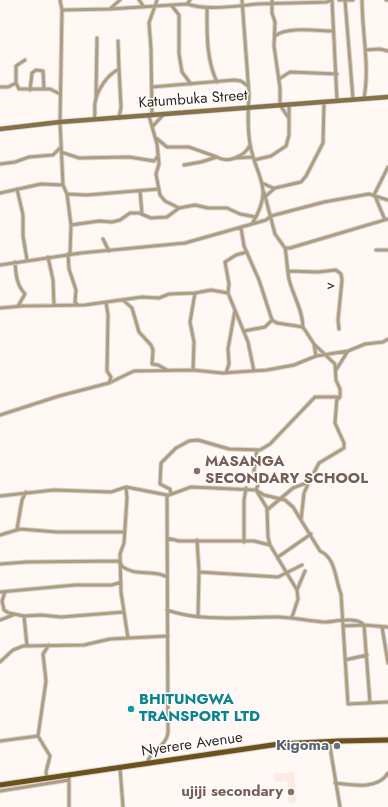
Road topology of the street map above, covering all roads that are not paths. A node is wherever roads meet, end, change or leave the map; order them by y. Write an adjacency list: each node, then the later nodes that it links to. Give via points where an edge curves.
1 (60, 0): 22 (street)
2 (139, 0): 17 (street)
3 (156, 0): 18 (street)
4 (179, 0): 15 (street)
5 (190, 0): 14 (street)
6 (242, 0): 19 (street)
7 (332, 0): 13 (street); 23 (street)
8 (339, 0): 9 (street)
9 (345, 0): 10 (street); 45 (street)
10 (353, 0)
11 (362, 0): 27 (street)
12 (118, 1): 21 (street)
13 (272, 2): 19 (street); 24 (street)
14 (187, 4): 15 (street); 20 (street)
15 (181, 5): 16 (street)
16 (172, 6): 18 (street); 35 (street, via 179,16 179,54 182,72)
17 (144, 7): 18 (street); 21 (street)
18 (154, 7): 38 (street, via 148,27 152,49)
19 (242, 7): 20 (street); 36 (street)
20 (207, 8): 33 (street, via 207,45)
21 (110, 9): 22 (street)
22 (62, 10): 41 (street)
23 (333, 31): 24 (street, via 289,31); 31 (street)
24 (274, 36): 32 (street)
25 (97, 38): 44 (street)
26 (118, 41): 30 (street)
27 (365, 50): 28 (street); 43 (street, via 367,82)
28 (388, 51)
29 (25, 60): 34 (street, via 16,64)
30 (119, 69): 44 (street, via 103,83); 54 (street)
31 (337, 74): 32 (street, via 290,72); 46 (street)
32 (279, 79): 48 (street)
33 (217, 82): 35 (street); 36 (street, via 238,81)
34 (16, 83): 37 (street, via 8,88); 40 (street, via 19,89)
35 (191, 84): 38 (street)
36 (248, 86): 50 (street)
37 (0, 87)
38 (152, 87): 52 (street)
39 (44, 89): 40 (street); 40 (street, via 43,71 36,70 32,73); 41 (street, via 54,90)
40 (30, 90)
41 (60, 94): 56 (street)
42 (388, 96): 43 (main road, Katumbuka Street)
43 (364, 98): 45 (main road, Katumbuka Street)
44 (96, 99): 55 (street)
45 (353, 99): 46 (main road, Katumbuka Street)
46 (337, 100): 47 (main road, Katumbuka Street)
47 (324, 102): 49 (main road, Katumbuka Street); 74 (street, via 323,143 306,176 301,182)
48 (280, 105): 49 (main road, Katumbuka Street); 50 (main road, Katumbuka Street); 53 (street)
49 (289, 105): 53 (street)
50 (247, 108): 51 (main road, Katumbuka Street); 60 (street)
51 (163, 115): 52 (main road, Katumbuka Street); 57 (street, via 154,123)
52 (151, 116): 54 (main road, Katumbuka Street); 57 (street)
53 (288, 117): 66 (street, via 289,135 286,146 271,156)
54 (119, 118): 55 (main road, Katumbuka Street)
55 (93, 121): 56 (main road, Katumbuka Street)
56 (60, 122): 58 (main road, Katumbuka Street); 61 (street)
57 (153, 128): 59 (street)
58 (0, 129)
59 (156, 138): 63 (street); 64 (street, via 170,147 189,147)
60 (250, 145): 65 (street); 66 (street)
61 (61, 147): 62 (street); 68 (street, via 53,155 28,157)
62 (61, 152): 67 (street, via 79,158 129,157); 73 (street)
63 (158, 156): 67 (street); 71 (street)
64 (217, 157): 65 (street, via 224,160); 69 (street)
65 (236, 158): 66 (street)
66 (254, 158): 72 (street)
67 (154, 161): 71 (street)
68 (0, 164)
69 (184, 164)
70 (388, 167): 82 (street)
71 (158, 168): 76 (street, via 156,174)
72 (262, 183): 74 (street); 80 (street)
73 (63, 185): 75 (street, via 45,184); 81 (street)
74 (275, 188): 83 (street)
75 (17, 189): 79 (street); 102 (street, via 23,215)
76 (160, 189): 78 (street); 86 (street, via 162,198)
77 (134, 191): 78 (street); 81 (street); 84 (street)
78 (140, 191): 84 (street)
79 (0, 192)
80 (264, 192): 83 (street); 89 (street)
81 (67, 194): 92 (street)
82 (375, 195): 85 (street); 88 (street, via 360,195 324,202); 90 (street)
83 (266, 196): 88 (street)
84 (140, 200): 87 (street)
85 (388, 200)
86 (179, 208): 87 (street, via 167,217 151,218); 89 (street, via 195,205 227,208)
87 (142, 214): 92 (street, via 130,213 112,222)
88 (271, 216): 91 (street); 95 (street, via 275,234)
89 (256, 217): 91 (street)
90 (387, 219): 95 (street)
91 (252, 224): 93 (street)
92 (70, 225): 100 (street)
93 (241, 228): 98 (street, via 190,242); 99 (street)
94 (104, 239): 98 (street)
95 (285, 248): 105 (street)
96 (376, 250): 97 (street)
97 (388, 250)
98 (109, 251): 100 (street)
99 (247, 252): 107 (street, via 236,254 225,262 230,284); 117 (street)
100 (69, 254): 101 (street); 112 (street, via 69,269)
101 (48, 257): 102 (street); 111 (street, via 53,280)
102 (27, 260): 103 (street)
103 (15, 262): 104 (street); 114 (street, via 16,281 24,294)
104 (0, 265)
105 (288, 271): 118 (street); 119 (street, v, via 336,270 341,274)
106 (195, 293): 107 (street, via 211,290); 108 (street, via 169,294 158,298); 127 (street, via 190,322 194,342)
107 (228, 293): 116 (street)
108 (131, 298): 109 (street); 113 (street)
109 (123, 300): 110 (street); 113 (street)
110 (106, 302): 112 (street); 131 (street, via 107,371 111,377)
111 (54, 305): 112 (street); 114 (street)
112 (78, 305)
113 (129, 305): 126 (street, via 139,332 152,349 152,364)
114 (18, 306): 115 (street)
115 (0, 308)
116 (235, 310): 120 (street); 130 (street)
117 (272, 320): 118 (street); 120 (street, via 265,326)
118 (303, 328): 122 (street)
119 (339, 329)
120 (244, 331): 129 (street)
121 (388, 339): 123 (street)
122 (314, 344): 124 (street); 125 (street)
123 (348, 351): 124 (street); 128 (street)
124 (324, 355): 125 (street); 128 (street, via 333,360)
125 (316, 356): 129 (street, via 294,365)
126 (168, 370): 127 (street); 131 (street, via 128,373)
127 (193, 370): 130 (street)
128 (336, 370): 132 (street, via 340,391)
129 (254, 371): 130 (street)
130 (226, 373)
131 (109, 383): 133 (street)
132 (337, 400): 135 (street, via 335,397 316,397 270,444); 137 (street, via 335,423 344,447 319,463)
133 (0, 415)
134 (252, 450): 135 (street); 136 (street); 143 (street, via 229,449 198,440 189,441 176,448 161,466 160,484 170,489)
135 (257, 450): 136 (street)
136 (255, 456): 140 (street, via 254,474 258,486)
137 (309, 482): 142 (street, via 293,488); 148 (street, via 304,496)
138 (126, 487): 141 (street, via 111,492 63,489); 143 (street); 150 (street)
139 (246, 488): 140 (street); 143 (street, via 191,487); 155 (street)
140 (256, 490): 145 (street, via 264,495); 147 (street)
141 (26, 492): 144 (street); 149 (street)
142 (286, 494): 145 (street); 146 (street)
143 (169, 495): 153 (street)
144 (0, 496)
145 (280, 498): 146 (street); 147 (street)
146 (287, 501): 148 (street)
147 (267, 510): 156 (street)
148 (302, 520): 151 (street)
149 (17, 529): 150 (street); 152 (street, via 9,534)
150 (124, 532): 159 (street)
151 (311, 534): 157 (street); 176 (street, via 320,551 326,554 336,571)
152 (0, 535)
153 (167, 538): 154 (street, via 180,541); 164 (street)
154 (197, 540): 155 (street); 161 (street)
155 (244, 542): 156 (street)
156 (270, 545): 157 (street)
157 (278, 557): 162 (street)
158 (0, 564): 159 (street, via 93,560 118,561)
159 (121, 565): 164 (street, via 128,570); 165 (street)
160 (302, 565): 162 (street)
161 (199, 572): 162 (street, via 270,577); 173 (street)
162 (287, 572): 166 (street)
163 (305, 572): 166 (street)
164 (167, 576): 169 (street)
165 (121, 582): 168 (street, via 112,585 75,585); 170 (street)
166 (298, 590): 174 (street)
167 (0, 592): 168 (street)
168 (5, 592): 171 (street, via 3,608)
169 (167, 610): 173 (street); 181 (street)
170 (124, 612): 172 (street, via 61,617); 182 (street)
171 (13, 614): 172 (street); 175 (street)
172 (24, 616): 184 (street)
173 (198, 617): 174 (street)
174 (292, 617): 176 (street, via 323,622)
175 (0, 620)
176 (343, 620): 177 (street); 178 (street)
177 (364, 625): 178 (street); 179 (street); 185 (street)
178 (343, 626): 186 (street)
179 (382, 627): 180 (street); 188 (street)
180 (388, 627)
181 (168, 636): 182 (street); 195 (street, via 167,737 152,753)
182 (128, 638): 183 (street, via 84,645)
183 (49, 645): 184 (street); 191 (street, via 43,654 46,681)
184 (27, 646): 187 (street, via 14,650)
185 (367, 655): 186 (street); 190 (street)
186 (345, 660): 190 (street, via 348,704)
187 (0, 662)
188 (388, 663)
189 (388, 702): 190 (street)
190 (370, 703)
191 (38, 736): 193 (street); 199 (street, via 50,757 46,768)
192 (388, 740): 194 (main road, Nyerere Avenue)
193 (0, 741)
194 (329, 741): 195 (main road, Nyerere Avenue, via 279,744); 200 (street)
195 (147, 763): 196 (main road, Nyerere Avenue)
196 (120, 768): 198 (main road, Nyerere Avenue); 204 (street)
197 (388, 773): 200 (street, via 382,781 373,784)
198 (69, 777): 199 (main road, Nyerere Avenue); 202 (street); 203 (street)
199 (47, 778): 201 (main road, Nyerere Avenue)
200 (335, 783): 205 (street)
201 (0, 785)
202 (0, 791)
203 (69, 807)
204 (123, 807)
205 (340, 807)

